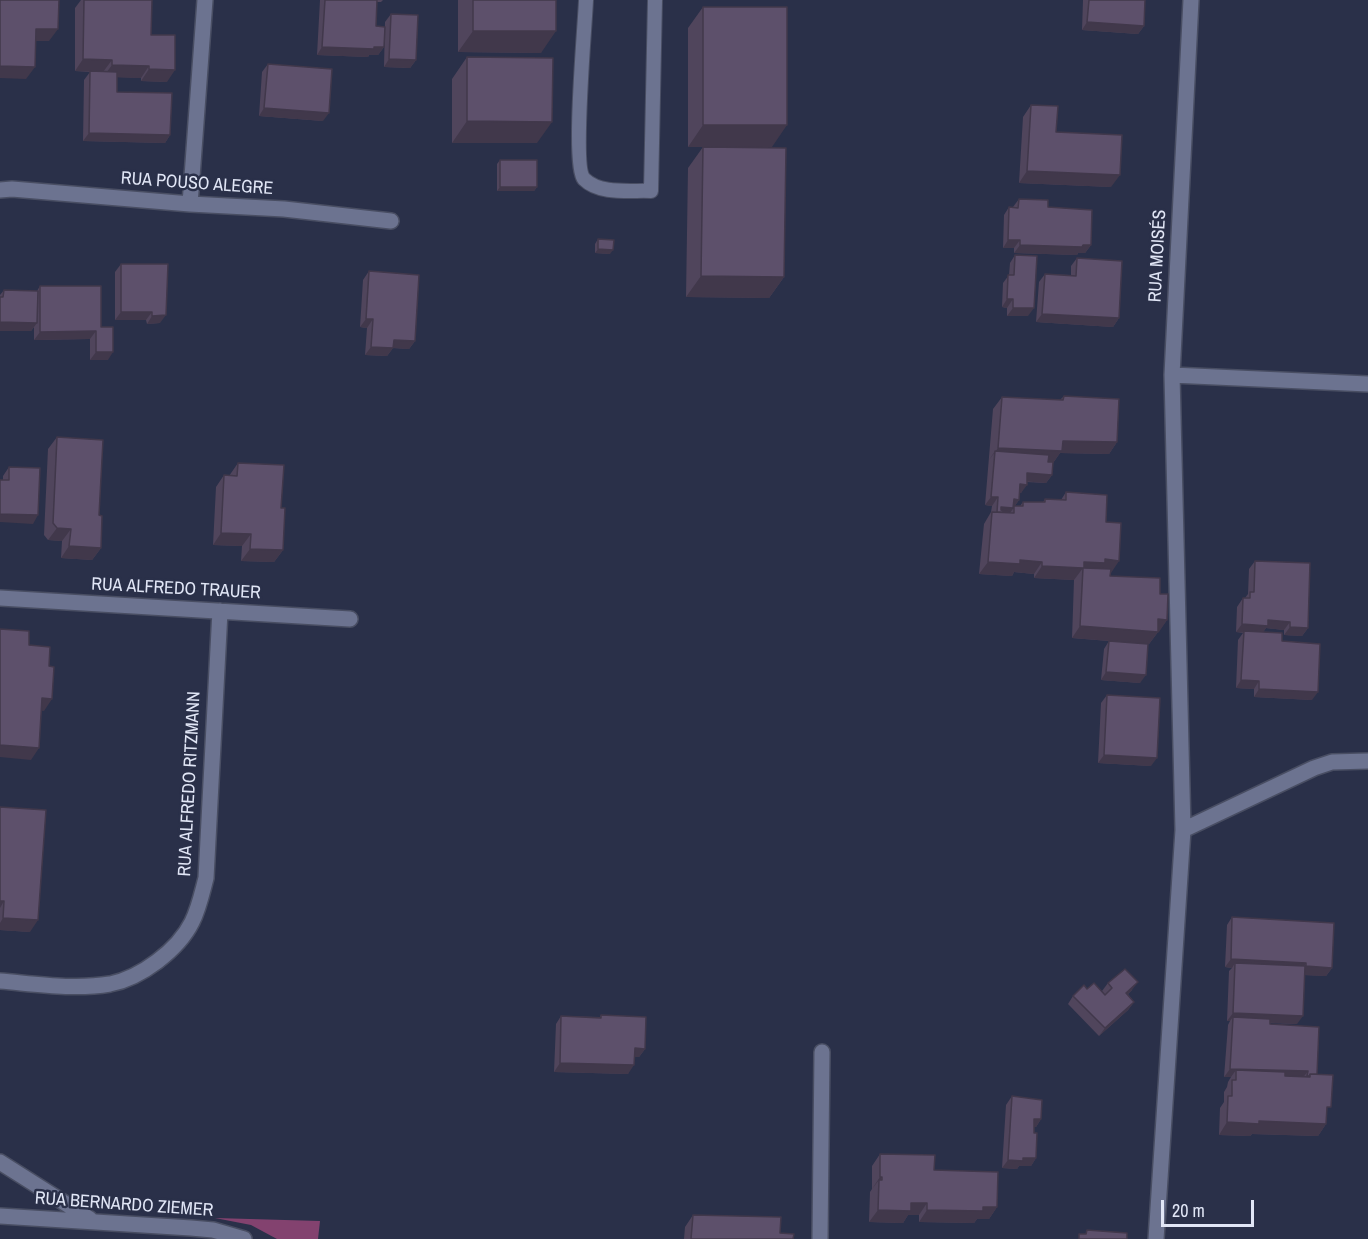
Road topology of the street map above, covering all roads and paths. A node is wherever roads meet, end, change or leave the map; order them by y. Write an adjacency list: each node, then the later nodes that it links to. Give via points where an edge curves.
1 (205, 0): 6 (street)
2 (586, 0): 3 (lane, via 579,134 581,173 584,179 602,188 651,191)
3 (656, 0)
4 (1191, 0): 8 (street, RUA MOISÉS)
5 (0, 190): 6 (street, RUA POUSO ALEGRE)
6 (190, 204): 7 (street, RUA POUSO ALEGRE)
7 (391, 221)
8 (1172, 375): 9 (street); 14 (street, RUA MOISÉS)
9 (1368, 384)
10 (0, 598): 11 (street, RUA ALFREDO TRAUER)
11 (220, 611): 12 (street, RUA ALFREDO TRAUER); 15 (street, RUA ALFREDO RITZMANN, via 206,878 191,924 174,946 151,964 112,983 90,986)
12 (350, 619)
13 (1368, 761): 14 (street, via 1332,762 1314,768)
14 (1183, 830): 22 (street, RUA MOISÉS)
15 (0, 981)
16 (822, 1052): 21 (street)
17 (0, 1162): 19 (street)
18 (0, 1216): 19 (street, RUA BERNARDO ZIEMER)
19 (92, 1221): 20 (street, RUA BERNARDO ZIEMER, via 213,1230)
20 (244, 1239)
21 (820, 1239)
22 (1156, 1239)

